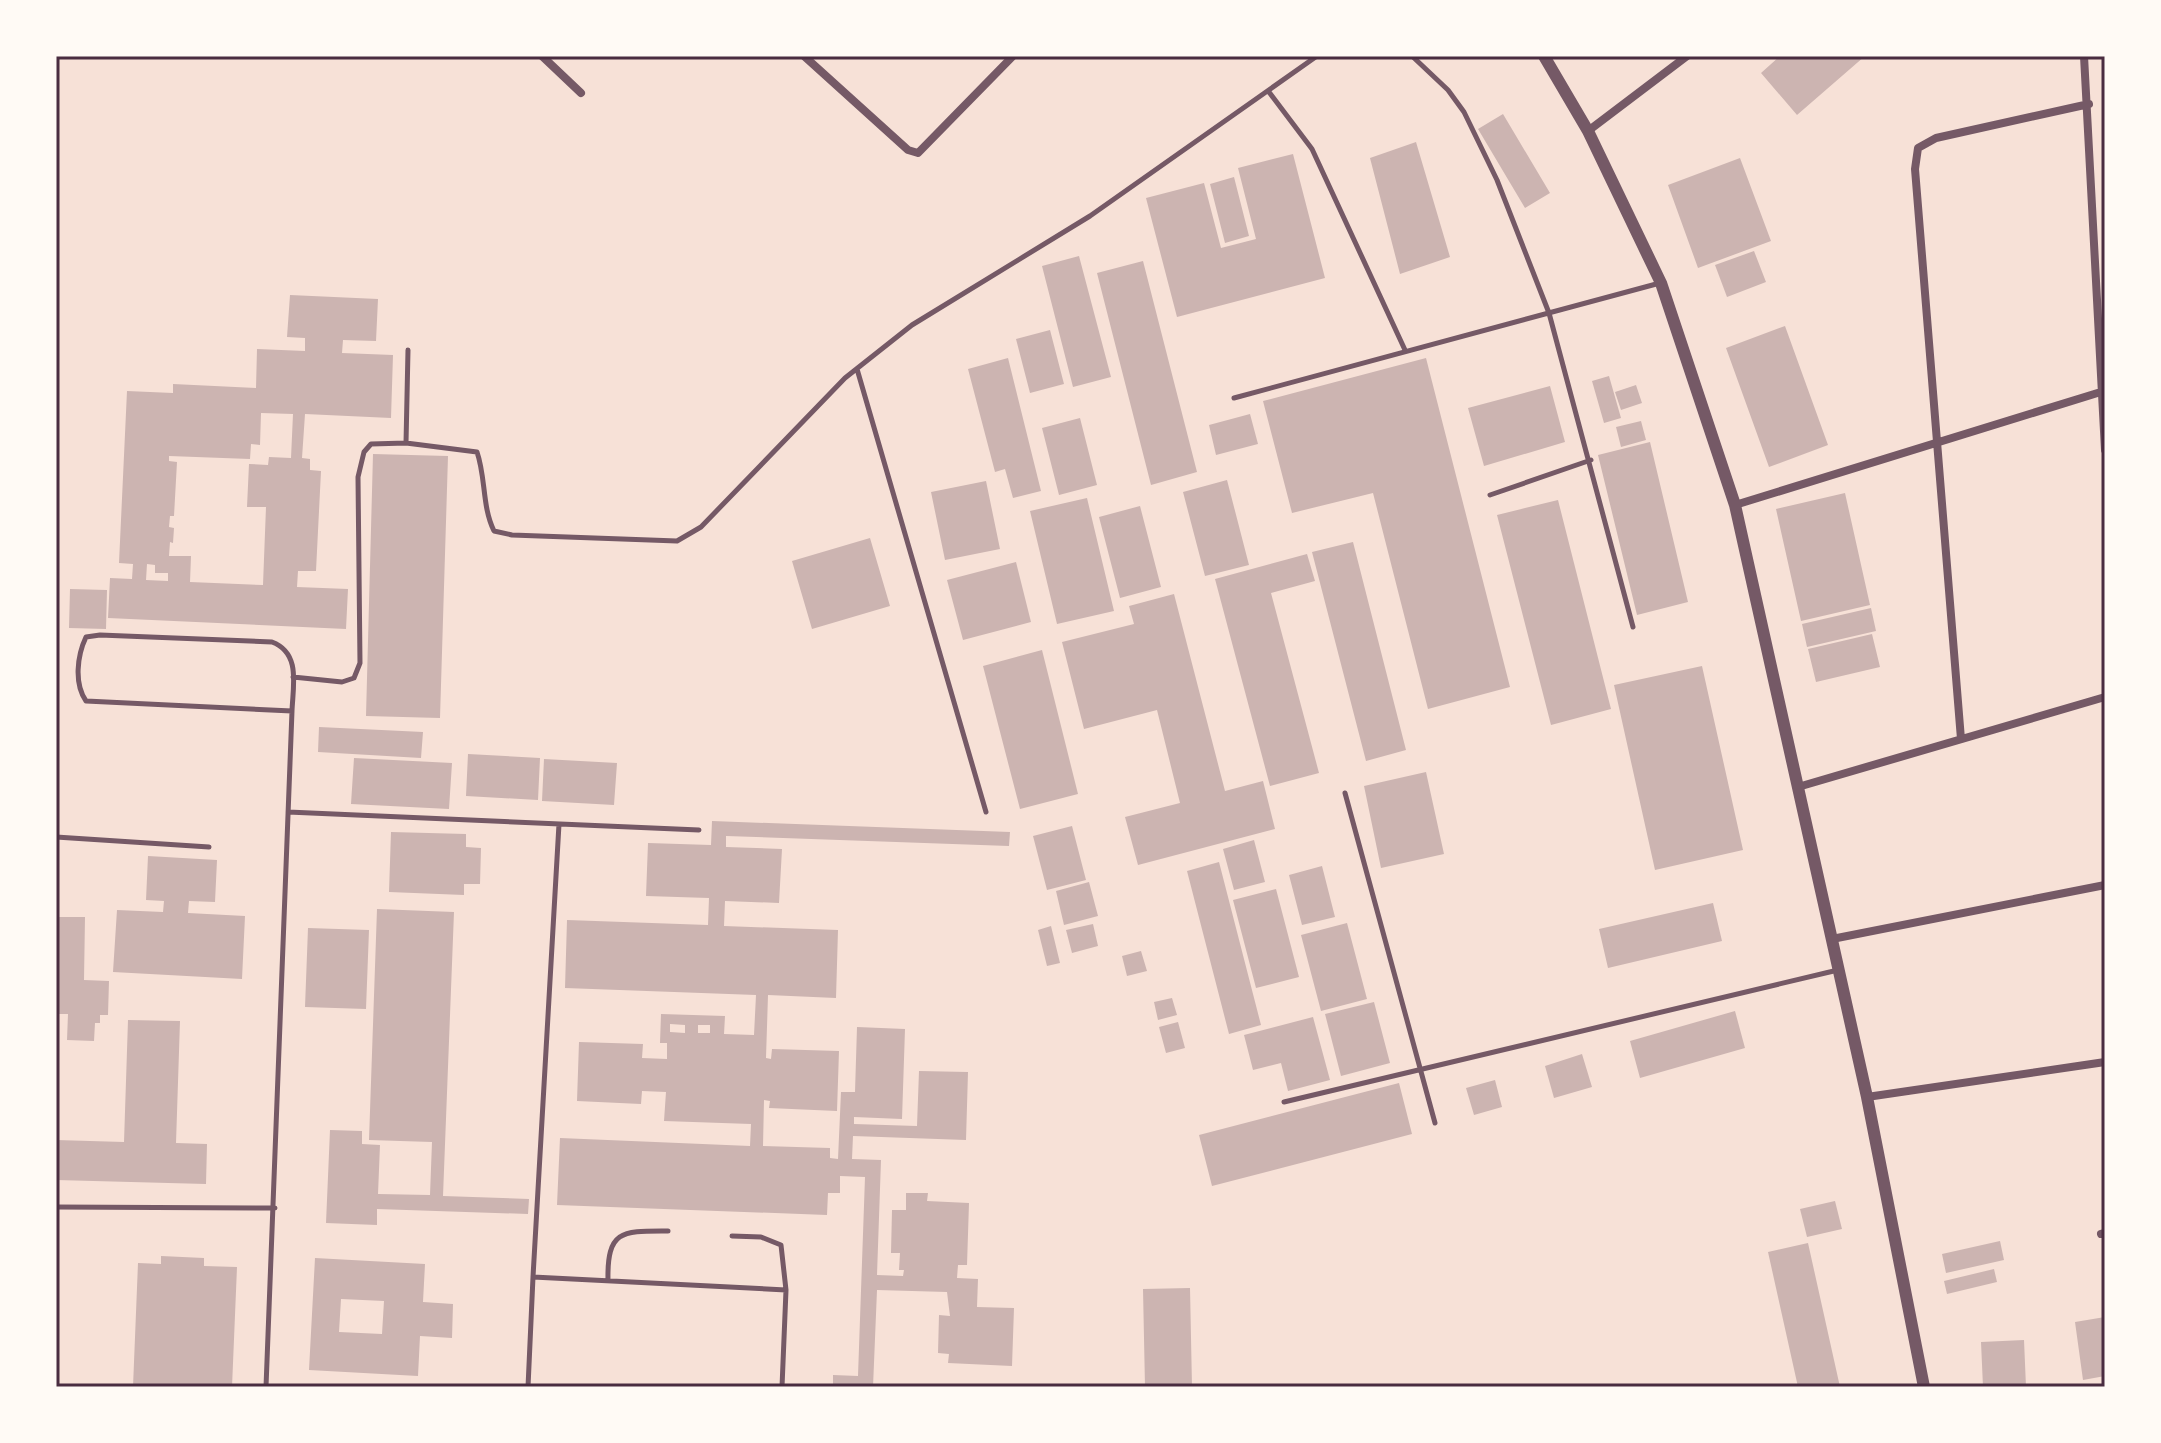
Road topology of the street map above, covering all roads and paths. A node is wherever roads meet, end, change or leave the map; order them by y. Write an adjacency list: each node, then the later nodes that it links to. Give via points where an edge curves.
1 (542, 56): 10 (street)
2 (804, 56): 3 (street, via 908,150 918,153)
3 (1013, 56)
4 (1317, 56): 9 (lane)
5 (1412, 56): 14 (lane, via 1464,112)
6 (1544, 56): 12 (street)
7 (1687, 56): 12 (street)
8 (2084, 56): 11 (street)
9 (1269, 92): 16 (lane, via 1312,149); 17 (lane, via 1090,216 912,325)
10 (581, 93)
11 (2089, 104): 18 (street); 21 (street, via 1936,138 1918,148 1915,169)
12 (1588, 131): 13 (street)
13 (1661, 283): 14 (lane); 25 (street)
14 (1549, 313): 16 (lane); 23 (lane)
15 (408, 350): 20 (lane)
16 (1405, 350): 19 (lane)
17 (857, 369): 20 (lane, via 795,427 718,512 677,541 494,531 487,518 477,452); 34 (lane)
18 (2103, 391): 21 (street); 22 (street)
19 (1234, 398)
20 (406, 443): 27 (lane, via 371,444 358,477 360,663 354,678 342,682)
21 (1935, 443): 25 (street); 30 (street)
22 (2105, 450)
23 (1591, 460): 24 (lane); 26 (lane)
24 (1490, 495)
25 (1735, 505): 31 (street)
26 (1633, 627)
27 (293, 677): 29 (lane); 29 (lane, via 285,647 272,642 100,635 86,637 80,649 79,691 86,701 99,705)
28 (2105, 697): 30 (street)
29 (292, 711): 33 (lane)
30 (1961, 739): 31 (street)
31 (1798, 787): 40 (street)
32 (1345, 793): 43 (lane)
33 (288, 812): 35 (lane); 48 (lane)
34 (986, 812)
35 (559, 824): 36 (lane); 51 (lane)
36 (699, 830)
37 (56, 837): 38 (lane)
38 (209, 847)
39 (2105, 885): 40 (street)
40 (1832, 939): 41 (street)
41 (1839, 969): 43 (lane); 44 (street)
42 (2105, 1062): 44 (street)
43 (1421, 1071): 45 (lane); 46 (lane)
44 (1867, 1097): 57 (street)
45 (1284, 1102)
46 (1435, 1123)
47 (56, 1207): 48 (lane)
48 (275, 1208): 54 (lane)
49 (668, 1231): 52 (lane, via 620,1235 608,1253)
50 (732, 1236): 53 (lane, via 781,1245)
51 (533, 1277): 52 (lane); 55 (lane)
52 (608, 1280): 53 (lane)
53 (786, 1290): 56 (lane)
54 (266, 1387)
55 (528, 1387)
56 (782, 1387)
57 (1924, 1387)

